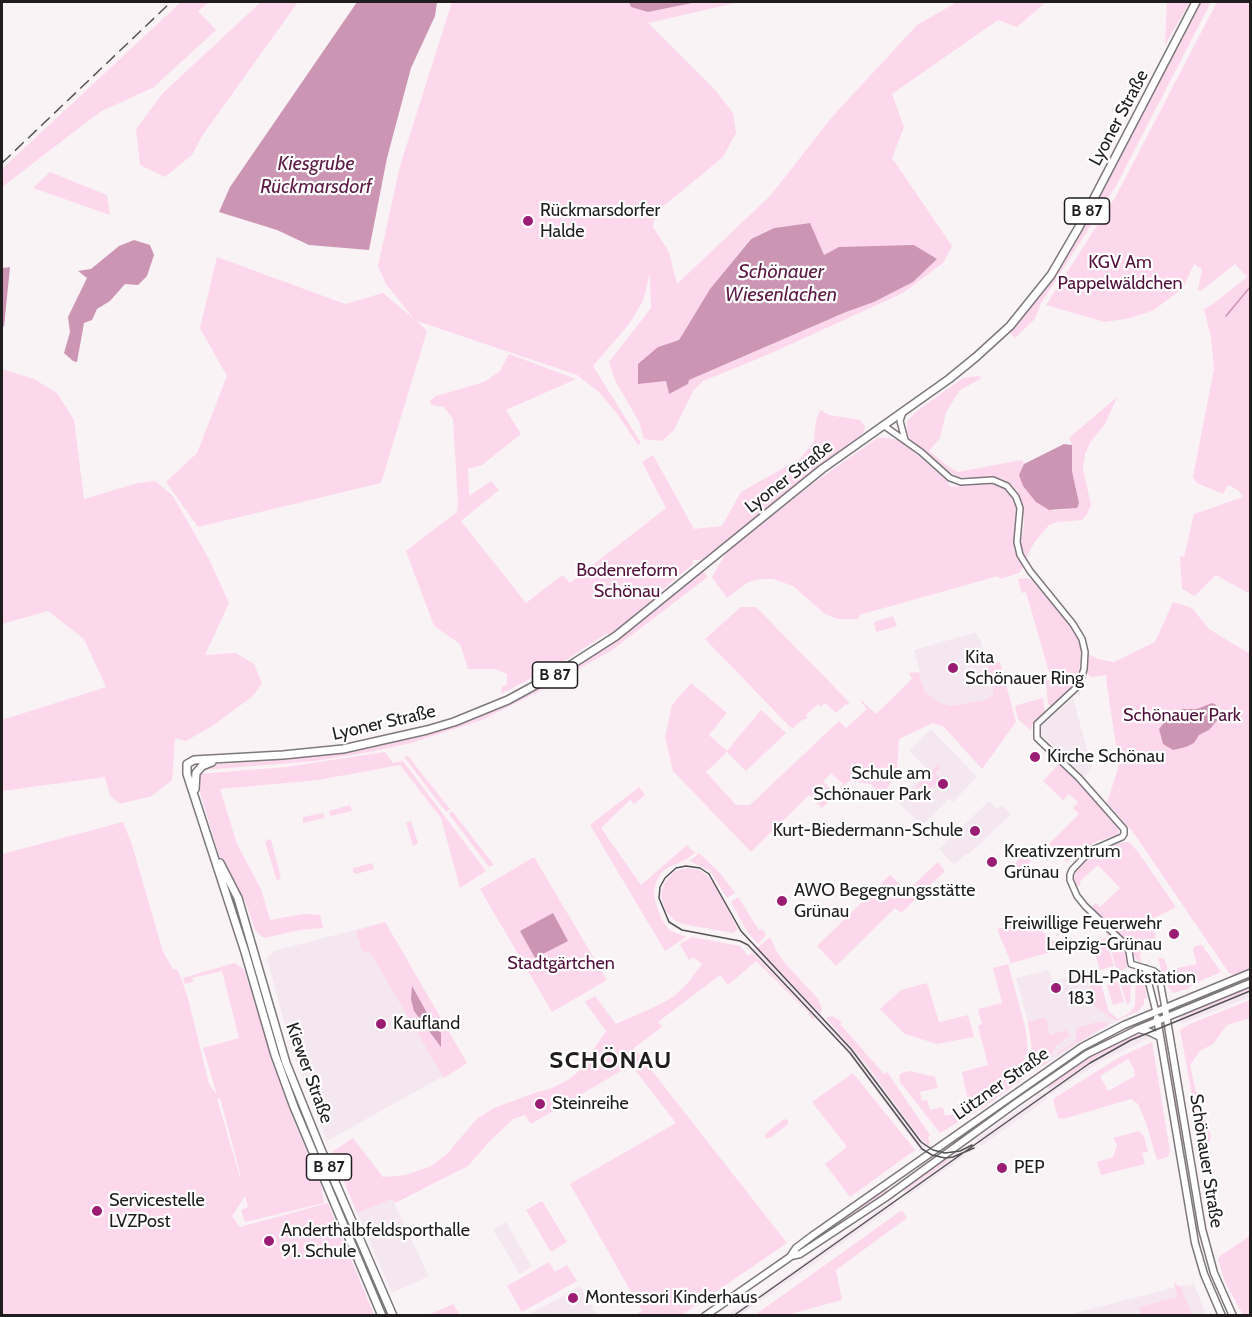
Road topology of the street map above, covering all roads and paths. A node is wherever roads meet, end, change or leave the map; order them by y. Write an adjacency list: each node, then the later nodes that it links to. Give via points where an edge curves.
1 (1197, 2): 2 (main road, Lyoner Straße / B 87, via 1052,275 1010,326 985,349)
2 (904, 410): 3 (main road, Lyoner Straße / B 87); 4 (street, via 900,421)
3 (883, 425): 4 (street); 5 (main road, Lyoner Straße / B 87, via 750,525 616,636 536,686 454,722 399,738 343,749)
4 (905, 442): 8 (street, via 950,478 961,482 993,480 1007,486 1020,508 1020,555 1082,639 1084,669 1079,685 1036,724 1036,738 1124,829 1122,837 1090,850 1072,870 1070,880 1085,906 1126,945 1131,964)
5 (233, 759): 6 (main road, Lyoner Straße / B 87, via 198,769 194,781); 6 (main road, Lyoner Straße / B 87, via 194,760 188,764 187,774)
6 (196, 800): 7 (main road, Kiewer Straße / B 87)
7 (208, 836): 18 (main road, Kiewer Straße / B 87, via 275,1055); 19 (main road, Kiewer Straße / B 87, via 238,898 297,1089)
8 (1145, 968): 11 (street, via 1159,975); 12 (street)
9 (1251, 973): 11 (main road, Lützner Straße)
10 (1251, 983): 13 (main road, Lützner Straße)
11 (1165, 1008): 12 (main road, Lützner Straße); 13 (main road, Schönauer Straße)
12 (1156, 1012): 14 (main road, Schönauer Straße); 17 (main road, Lützner Straße, via 1096,1039 1053,1065 812,1236)
13 (1167, 1017): 14 (main road, Lützner Straße); 22 (main road, Schönauer Straße, via 1202,1229 1213,1270)
14 (1157, 1021): 15 (main road, Lützner Straße); 16 (main road, Schönauer Straße)
15 (1138, 1029): 16 (main road); 17 (main road, Lützner Straße, via 1068,1067 877,1203)
16 (1161, 1037): 21 (main road, Schönauer Straße, via 1195,1243)
17 (790, 1257): 20 (main road, Lützner Straße)
18 (382, 1316)
19 (393, 1316)
20 (705, 1316)
21 (1222, 1316)
22 (1233, 1316)

